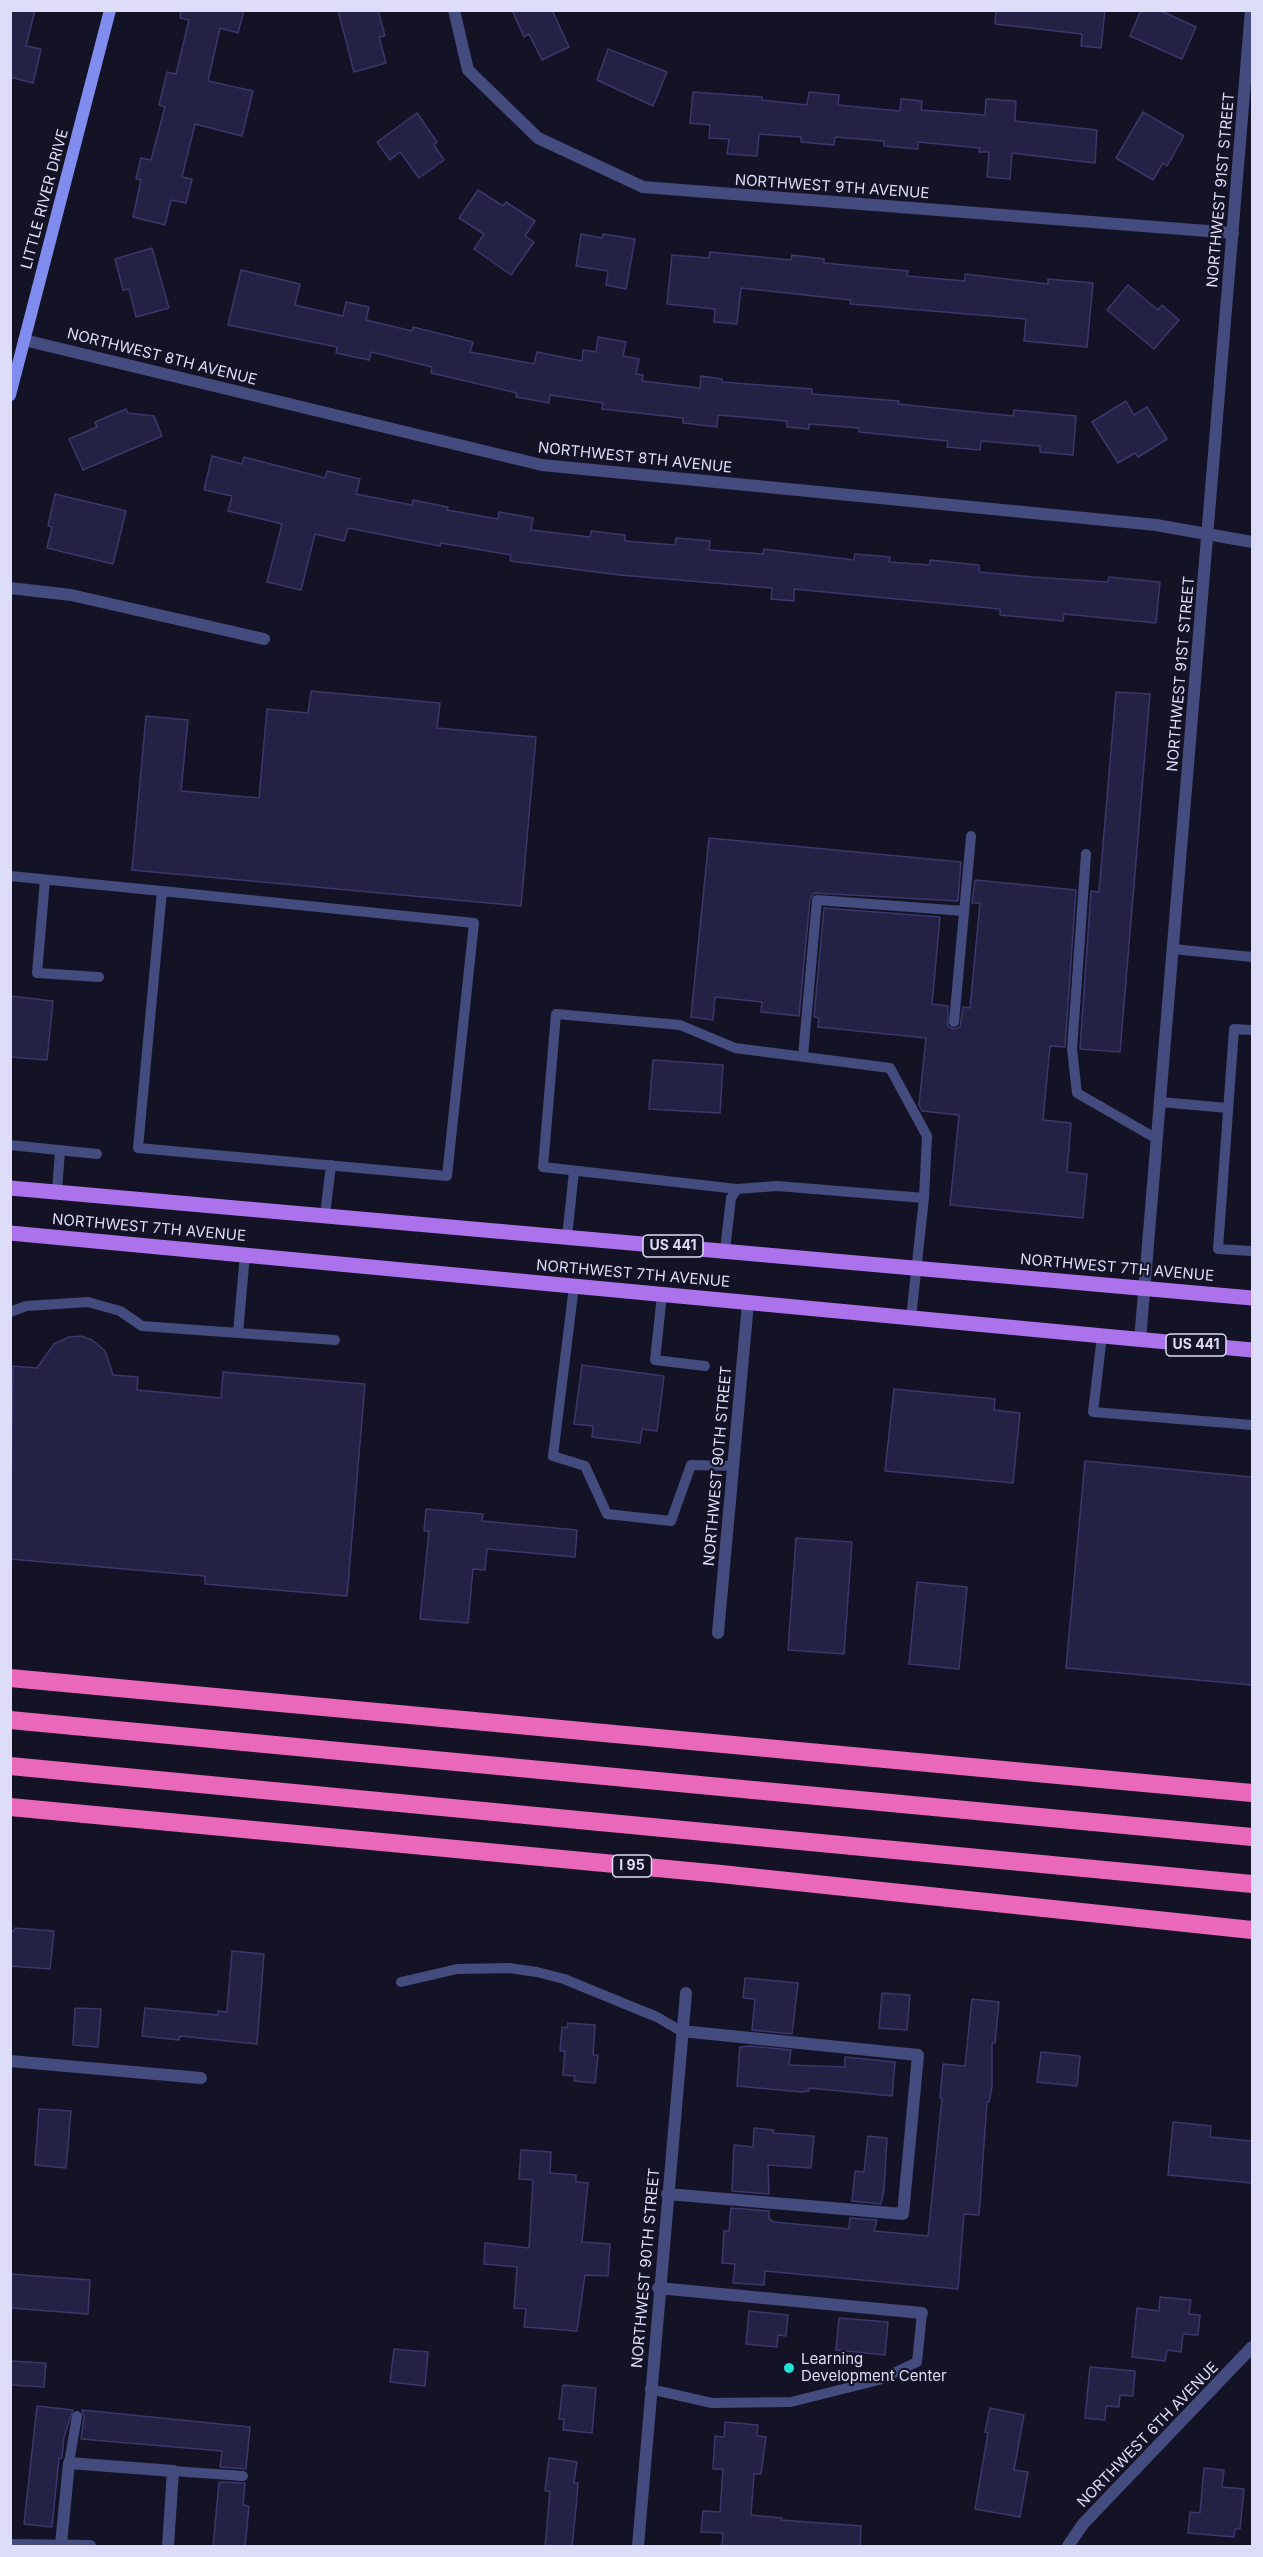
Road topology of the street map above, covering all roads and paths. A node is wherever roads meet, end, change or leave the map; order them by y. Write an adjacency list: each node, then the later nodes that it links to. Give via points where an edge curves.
1 (110, 10): 5 (street, LITTLE RIVER DRIVE)
2 (454, 10): 4 (street, NORTHWEST 9TH AVENUE, via 468,70 538,138 643,187)
3 (1251, 10): 4 (street, NORTHWEST 91ST STREET)
4 (1233, 233): 7 (street, NORTHWEST 91ST STREET)
5 (24, 340): 6 (street, LITTLE RIVER DRIVE); 7 (street, NORTHWEST 8TH AVENUE, via 542,465 1155,525)
6 (10, 395)
7 (1207, 536): 8 (street, NORTHWEST 8TH AVENUE); 17 (street, NORTHWEST 91ST STREET)
8 (1252, 542)
9 (10, 588): 10 (street, via 71,595)
10 (264, 639)
11 (971, 836): 16 (lane)
12 (1086, 854): 25 (lane, via 1072,1049 1077,1093)
13 (10, 876): 14 (lane)
14 (45, 880): 15 (lane); 19 (lane, via 37,973)
15 (162, 891): 29 (lane, via 138,1148); 29 (lane, via 474,923 447,1176)
16 (964, 912): 20 (lane); 22 (lane, via 817,900)
17 (1173, 950): 18 (lane); 23 (street, NORTHWEST 91ST STREET)
18 (1252, 957)
19 (99, 977)
20 (954, 1023)
21 (1252, 1030): 24 (lane, via 1234,1029)
22 (803, 1056): 30 (lane, via 735,1047 680,1025 556,1014 543,1167); 34 (lane, via 890,1068 927,1136)
23 (1160, 1102): 24 (lane); 25 (street, NORTHWEST 91ST STREET)
24 (1228, 1108): 39 (lane, via 1218,1249)
25 (1157, 1139): 43 (street, NORTHWEST 91ST STREET)
26 (10, 1145): 27 (lane)
27 (60, 1150): 28 (lane); 33 (lane)
28 (97, 1154)
29 (331, 1166): 35 (lane)
30 (574, 1171): 32 (lane); 37 (lane)
31 (10, 1188): 33 (main road, NORTHWEST 7TH AVENUE / US 441)
32 (737, 1189): 34 (lane, via 777,1186); 38 (lane, via 731,1197)
33 (57, 1192): 35 (main road, NORTHWEST 7TH AVENUE / US 441)
34 (924, 1198): 41 (lane)
35 (325, 1215): 37 (main road, NORTHWEST 7TH AVENUE / US 441)
36 (10, 1233): 40 (main road, NORTHWEST 7TH AVENUE / US 441)
37 (567, 1237): 38 (main road, NORTHWEST 7TH AVENUE / US 441)
38 (724, 1250): 41 (main road, NORTHWEST 7TH AVENUE / US 441)
39 (1252, 1251)
40 (245, 1254): 42 (main road, NORTHWEST 7TH AVENUE / US 441); 49 (lane)
41 (917, 1268): 43 (main road, NORTHWEST 7TH AVENUE / US 441); 48 (lane)
42 (574, 1286): 44 (main road, NORTHWEST 7TH AVENUE / US 441); 56 (lane, via 554,1456 585,1467 607,1514 671,1521 691,1465)
43 (1145, 1288): 45 (main road, NORTHWEST 7TH AVENUE / US 441); 52 (street, NORTHWEST 91ST STREET)
44 (662, 1295): 46 (main road, NORTHWEST 7TH AVENUE / US 441); 54 (lane, via 655,1360)
45 (1252, 1298)
46 (748, 1303): 48 (main road, NORTHWEST 7TH AVENUE / US 441); 56 (street, NORTHWEST 90TH STREET)
47 (10, 1312): 49 (lane, via 26,1306 88,1302 120,1311 142,1326)
48 (911, 1318): 50 (main road, NORTHWEST 7TH AVENUE / US 441)
49 (238, 1333): 51 (lane)
50 (1102, 1336): 52 (main road, NORTHWEST 7TH AVENUE / US 441); 55 (lane, via 1093,1412)
51 (335, 1340)
52 (1140, 1340): 53 (main road, NORTHWEST 7TH AVENUE / US 441)
53 (1252, 1350)
54 (705, 1366)
55 (1252, 1425)
56 (733, 1466): 57 (street, NORTHWEST 90TH STREET)
57 (718, 1633)
58 (10, 1678): 61 (highway)
59 (10, 1720): 63 (highway)
60 (10, 1766): 64 (highway)
61 (1252, 1793)
62 (10, 1807): 65 (highway, I 95, via 709,1873)
63 (1252, 1837)
64 (1252, 1884)
65 (1252, 1930)
66 (402, 1982): 68 (lane, via 458,1969 537,1972 657,2017)
67 (686, 1993): 68 (street, NORTHWEST 90TH STREET)
68 (681, 2031): 71 (street, NORTHWEST 90TH STREET); 71 (street, via 918,2055 903,2214)
69 (10, 2061): 70 (street)
70 (201, 2078)
71 (667, 2194): 72 (street, NORTHWEST 90TH STREET)
72 (658, 2288): 73 (street); 75 (street, NORTHWEST 90TH STREET)
73 (922, 2313): 75 (lane, via 917,2362 879,2380 791,2402 712,2403)
74 (1252, 2347): 85 (street, NORTHWEST 6TH AVENUE, via 1083,2524)
75 (650, 2389): 84 (street, NORTHWEST 90TH STREET)
76 (77, 2416): 77 (lane)
77 (69, 2463): 78 (street); 80 (street)
78 (173, 2471): 79 (lane); 83 (street)
79 (243, 2475)
80 (61, 2544): 81 (street); 82 (street)
81 (10, 2545)
82 (90, 2547)
83 (168, 2547)
84 (638, 2547)
85 (1068, 2547)

